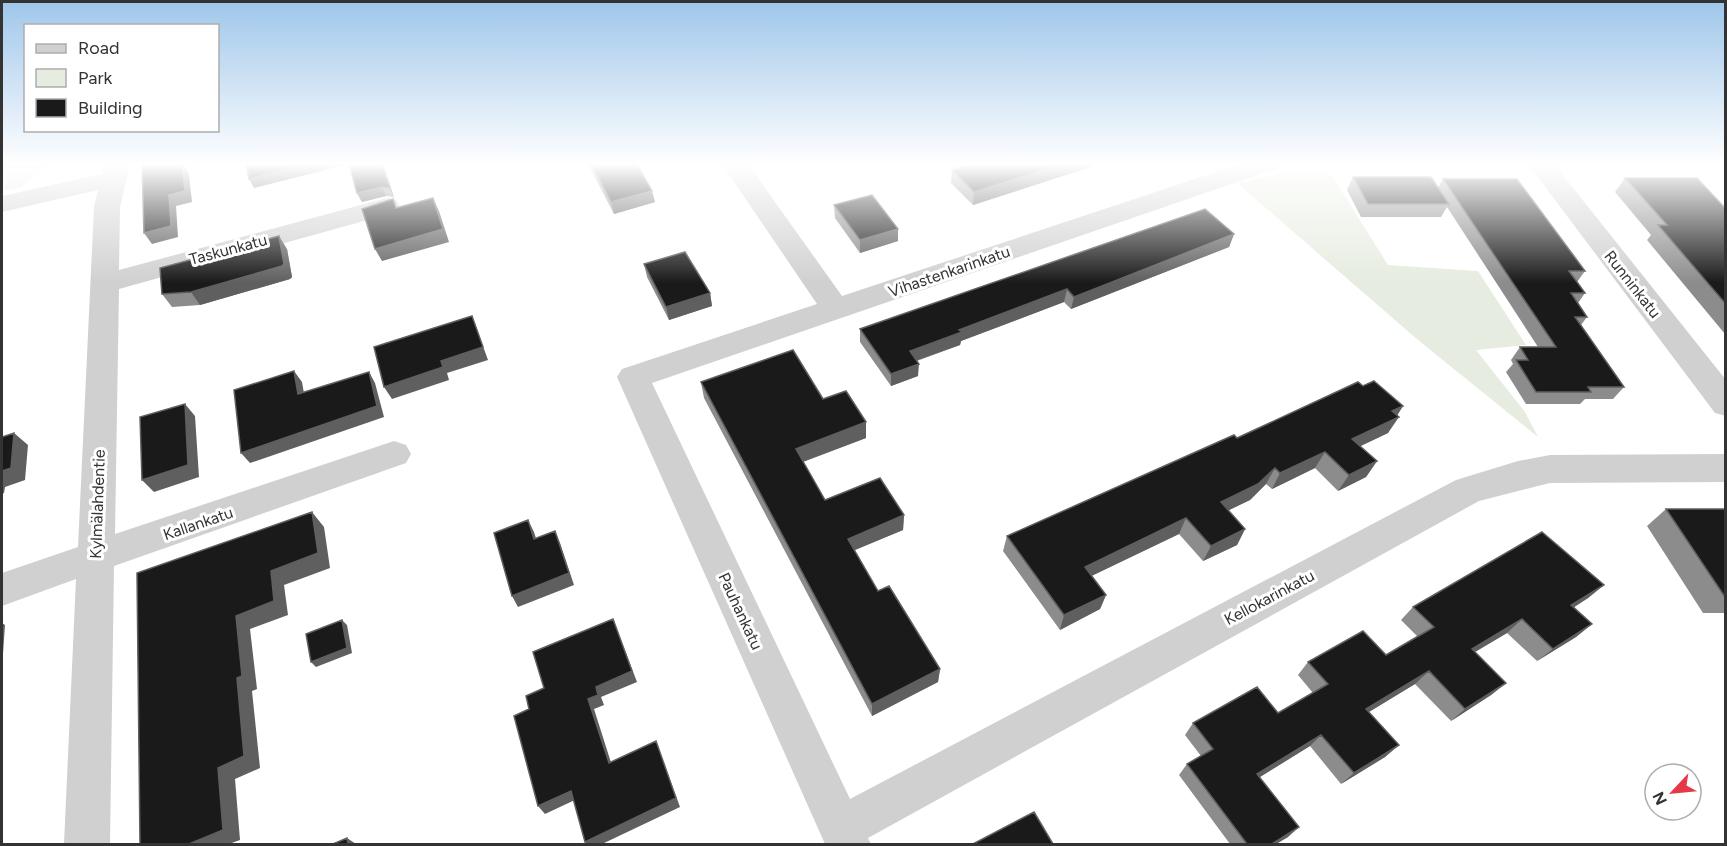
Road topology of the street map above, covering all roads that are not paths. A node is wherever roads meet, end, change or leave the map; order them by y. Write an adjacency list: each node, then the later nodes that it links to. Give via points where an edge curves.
1 (108, 203): 6 (street, Kylmälahdentie)
2 (762, 203): 7 (street)
3 (1150, 203): 7 (street, Vihastenkarinkatu)
4 (1572, 203): 9 (street, Runninkatu)
5 (387, 206): 6 (street, Taskunkatu)
6 (105, 283): 12 (street, Kylmälahdentie)
7 (836, 310): 8 (street, Vihastenkarinkatu)
8 (633, 377): 14 (street, Pauhankatu)
9 (1725, 404)
10 (393, 454): 12 (street, Kallankatu)
11 (1725, 468): 14 (street, Kellokarinkatu, via 1551,469 1468,490)
12 (95, 558): 13 (street, Kallankatu); 15 (street, Kylmälahdentie)
13 (2, 589)
14 (845, 836)
15 (87, 844)

